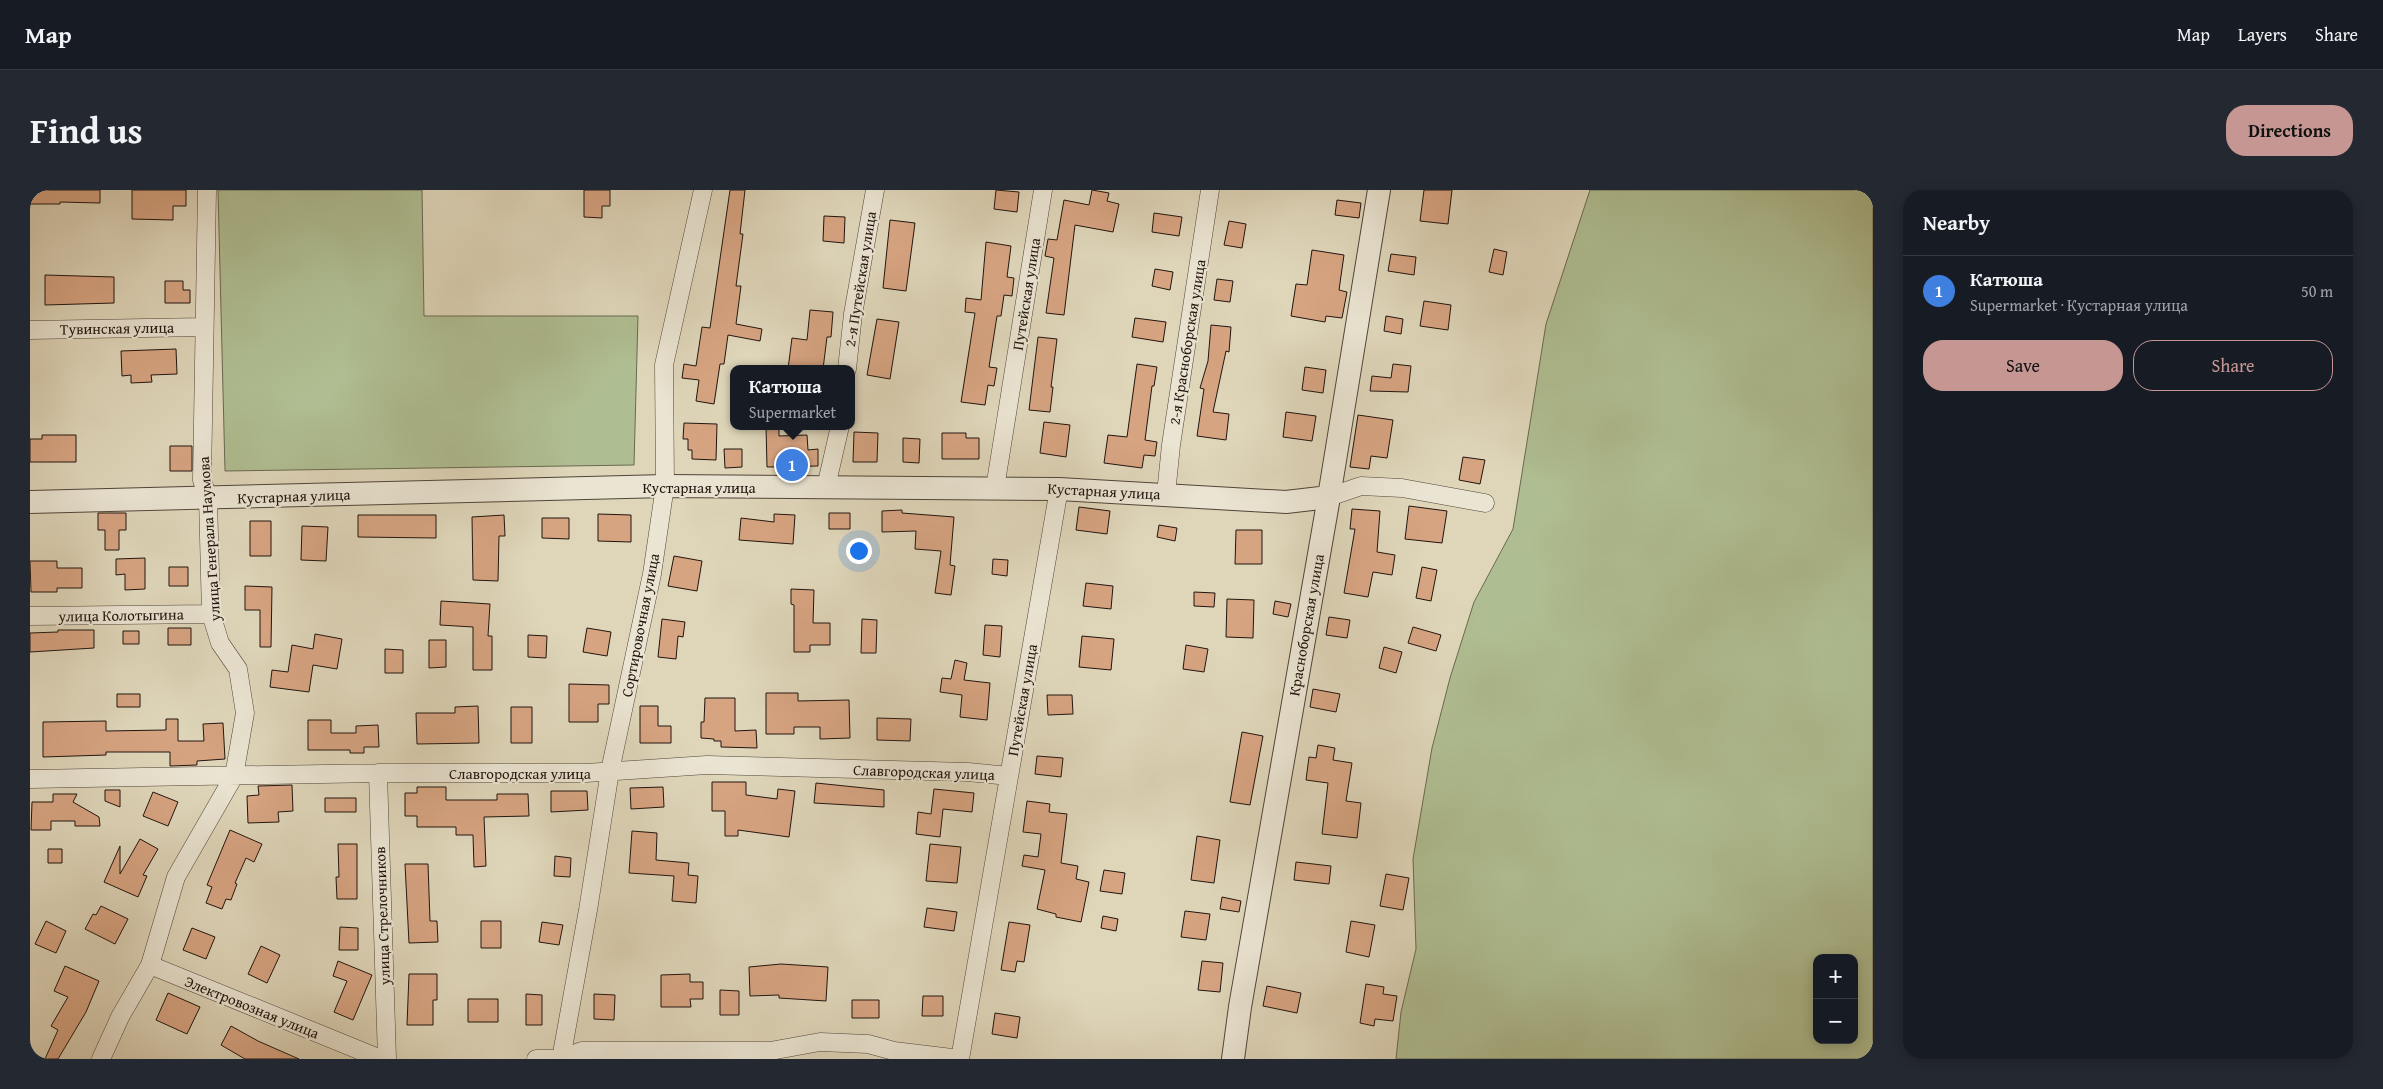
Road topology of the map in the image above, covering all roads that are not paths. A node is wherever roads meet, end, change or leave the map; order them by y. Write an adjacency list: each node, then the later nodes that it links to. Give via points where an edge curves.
1 (207, 190): 7 (street, улица Генерала Наумова)
2 (703, 190): 11 (street, Сортировочная улица, via 664,365)
3 (875, 190): 9 (street, 2-я Путейская улица)
4 (1043, 190): 13 (street, Путейская улица)
5 (1210, 190): 15 (street, 2-я Красноборская улица)
6 (1379, 190): 16 (street, Красноборская улица)
7 (203, 327): 8 (street, Тувинская улица); 17 (street, улица Генерала Наумова, via 202,480)
8 (30, 330)
9 (847, 365)
10 (839, 430): 12 (street)
11 (665, 486): 12 (street, Кустарная улица); 17 (street, Кустарная улица); 22 (street, Сортировочная улица, via 652,574)
12 (826, 487): 13 (street, Кустарная улица)
13 (995, 488): 14 (street, Кустарная улица)
14 (1059, 489): 15 (street, Кустарная улица); 25 (street, Путейская улица)
15 (1166, 494): 16 (street, Кустарная улица, via 1286,502)
16 (1328, 497): 19 (street, Кустарная улица, via 1361,486 1402,488); 34 (street, Красноборская улица)
17 (208, 498): 18 (street, Кустарная улица); 20 (street, улица Генерала Наумова)
18 (30, 502)
19 (1485, 503)
20 (211, 614): 21 (street, улица Колотыгина); 24 (street, улица Генерала Наумова, via 220,643 238,669 245,713)
21 (30, 616)
22 (610, 771): 23 (street, Славгородская улица); 25 (street, Славгородская улица, via 707,765 968,772); 32 (street, Сортировочная улица)
23 (378, 773): 24 (street, Славгородская улица); 30 (street, улица Стрелочников)
24 (234, 776): 26 (street, Славгородская улица); 27 (street, улица Генерала Наумова, via 176,877)
25 (1009, 776): 33 (street, Путейская улица)
26 (30, 779)
27 (150, 965): 28 (street, улица Генерала Наумова, via 120,1017); 29 (street, Электровозная улица)
28 (101, 1059)
29 (381, 1059)
30 (387, 1059)
31 (536, 1059): 32 (street)
32 (561, 1059): 33 (street, via 582,1051 770,1051 820,1042 868,1044 894,1051)
33 (960, 1059)
34 (1233, 1059)

